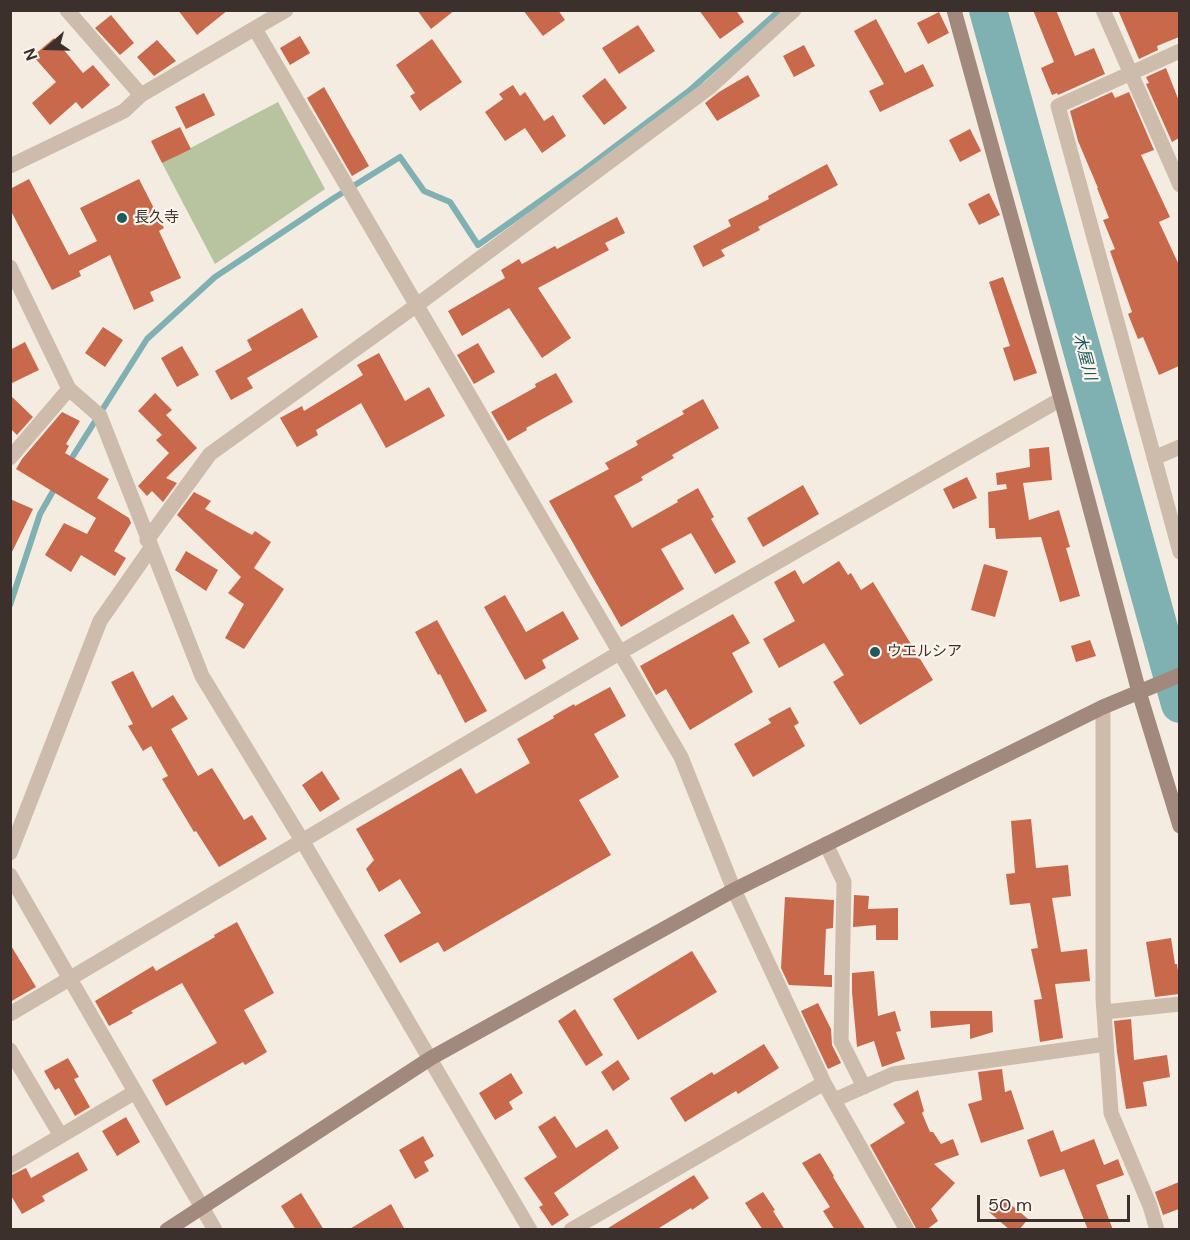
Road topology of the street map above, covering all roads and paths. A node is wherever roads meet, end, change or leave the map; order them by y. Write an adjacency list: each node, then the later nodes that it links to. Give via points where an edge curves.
1 (67, 10): 9 (street)
2 (286, 10): 6 (street)
3 (794, 10): 13 (street, via 710,87)
4 (954, 10): 15 (street)
5 (1103, 10): 8 (street)
6 (255, 29): 9 (street); 13 (street)
7 (1179, 51): 8 (street)
8 (1130, 73): 11 (street); 18 (street, via 1058,105)
9 (141, 94): 10 (street, via 124,111)
10 (10, 166)
11 (1179, 185)
12 (10, 267): 14 (street)
13 (417, 305): 19 (street, via 210,454); 21 (street)
14 (69, 389): 17 (street); 19 (street, via 100,416)
15 (1062, 399): 21 (street); 23 (street)
16 (1179, 447): 18 (street)
17 (10, 458)
18 (1154, 458): 20 (street)
19 (149, 544): 26 (street, via 202,676); 28 (street, via 100,621)
20 (1179, 552)
21 (619, 652): 26 (street); 30 (street, via 681,757)
22 (1179, 675): 23 (street)
23 (1139, 692): 24 (street); 25 (street)
24 (1103, 707): 27 (street); 33 (street)
25 (1179, 826)
26 (303, 842): 31 (street); 37 (street)
27 (826, 844): 30 (street); 39 (street, via 844,882 841,1041)
28 (10, 853)
29 (10, 875): 31 (street)
30 (734, 890): 37 (street); 38 (street)
31 (70, 978): 34 (street); 40 (street)
32 (1179, 1004): 33 (street)
33 (1104, 1012): 35 (street)
34 (10, 1014)
35 (1106, 1044): 39 (street, via 893,1074); 50 (street, via 1111,1113)
36 (10, 1050): 42 (street)
37 (431, 1058): 44 (street); 47 (street)
38 (824, 1083): 41 (street); 48 (street)
39 (864, 1087): 41 (street)
40 (135, 1092): 42 (street); 44 (street)
41 (834, 1100): 49 (street)
42 (61, 1136): 43 (street)
43 (10, 1166)
44 (200, 1207): 45 (street); 46 (street)
45 (167, 1230)
46 (215, 1230)
47 (530, 1230)
48 (571, 1230)
49 (908, 1230)
50 (1157, 1230)

